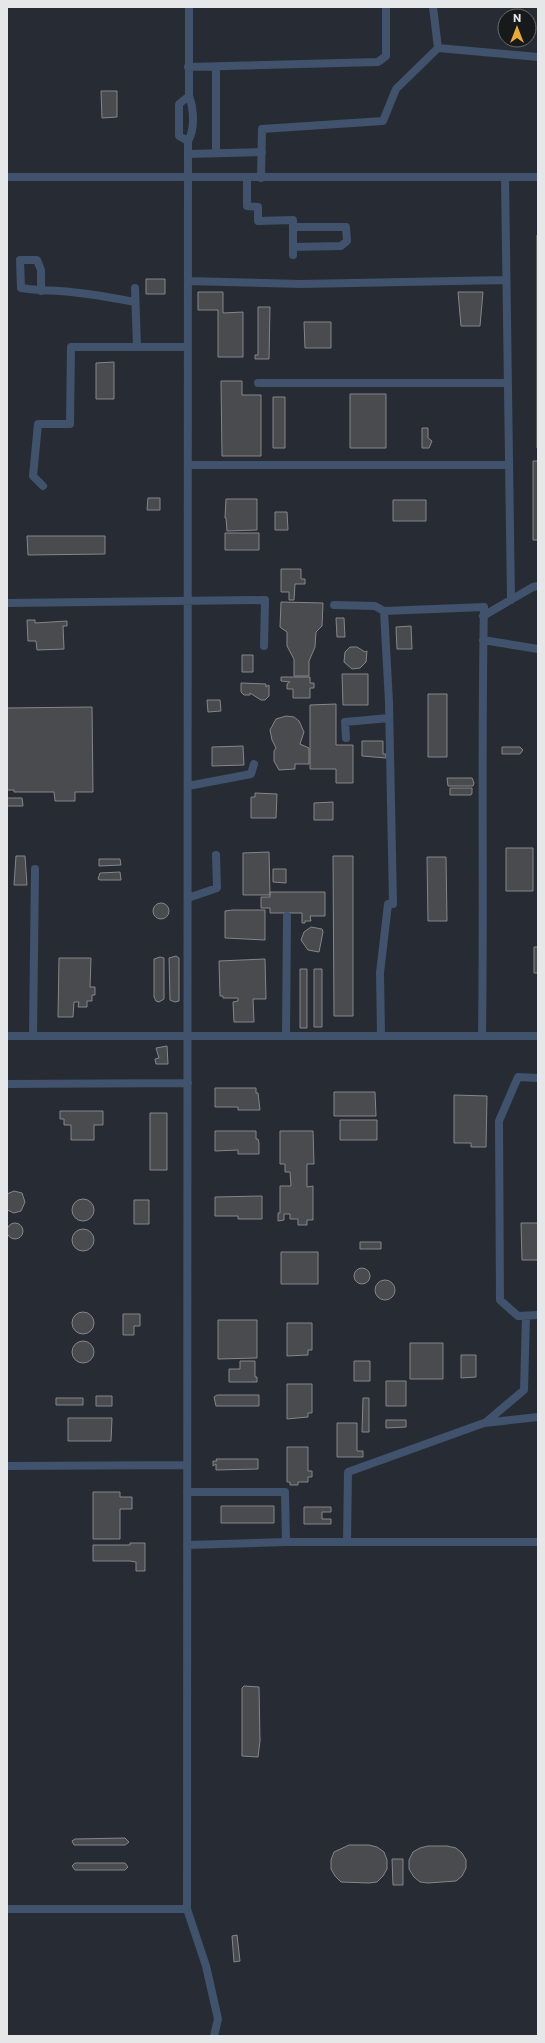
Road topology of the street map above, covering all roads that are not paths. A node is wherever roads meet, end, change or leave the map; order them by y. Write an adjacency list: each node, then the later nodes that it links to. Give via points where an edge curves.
1 (189, 7): 7 (lane)
2 (386, 7): 6 (lane, via 386,56 378,62)
3 (434, 7): 4 (lane)
4 (438, 48): 5 (lane); 10 (lane, via 396,89 384,121 262,128)
5 (538, 57)
6 (216, 66): 7 (lane); 11 (lane)
7 (188, 67): 8 (lane)
8 (189, 96): 9 (lane, via 192,103 192,135); 9 (lane, via 179,104 179,136)
9 (188, 141): 12 (lane)
10 (262, 152): 11 (lane); 16 (lane)
11 (216, 153): 12 (lane)
12 (188, 154): 14 (lane)
13 (7, 177): 14 (lane)
14 (188, 178): 15 (lane); 21 (lane)
15 (247, 178): 16 (lane); 19 (lane, via 248,206 258,206 258,221 293,220)
16 (261, 178): 17 (lane)
17 (505, 178): 18 (lane); 20 (lane)
18 (538, 178)
19 (293, 227): 19 (lane, via 293,251 341,246 346,242 346,227)
20 (506, 280): 21 (lane, via 301,284); 28 (lane)
21 (188, 281): 26 (lane)
22 (135, 288): 24 (lane)
23 (41, 290): 24 (lane)
24 (136, 302): 25 (lane)
25 (138, 346): 26 (lane); 31 (lane, via 71,346 70,424 38,424 33,476)
26 (188, 346): 29 (lane)
27 (258, 383): 28 (lane)
28 (508, 383): 30 (lane)
29 (188, 465): 30 (lane); 34 (lane)
30 (509, 466): 33 (lane)
31 (43, 486)
32 (538, 586): 33 (lane)
33 (511, 600): 38 (lane)
34 (188, 601): 35 (lane); 40 (lane, via 265,600); 45 (lane)
35 (7, 603)
36 (334, 605): 37 (lane, via 375,606)
37 (384, 612): 38 (lane, via 484,607); 42 (lane)
38 (484, 616): 39 (lane)
39 (483, 640): 41 (lane); 55 (lane)
40 (264, 646)
41 (538, 649)
42 (389, 718): 43 (lane, via 344,722); 52 (lane, via 393,904 388,904 380,973)
43 (346, 738)
44 (254, 764): 45 (lane, via 252,774)
45 (188, 786): 48 (lane)
46 (216, 855): 48 (lane, via 216,888)
47 (35, 869): 54 (lane)
48 (188, 898): 50 (lane)
49 (287, 916): 51 (lane)
50 (188, 1035): 51 (lane); 54 (lane); 58 (lane)
51 (286, 1035): 52 (lane)
52 (381, 1035): 55 (lane)
53 (7, 1036): 54 (lane)
54 (33, 1036)
55 (482, 1036): 56 (lane)
56 (538, 1036)
57 (538, 1078): 61 (lane, via 518,1077 499,1121 500,1300 518,1316)
58 (188, 1083): 59 (lane); 64 (lane)
59 (7, 1084)
60 (538, 1315): 61 (lane)
61 (526, 1316): 63 (lane, via 524,1390)
62 (538, 1417): 63 (lane)
63 (484, 1423): 68 (lane, via 348,1472)
64 (187, 1465): 65 (lane); 66 (lane)
65 (7, 1466)
66 (187, 1492): 67 (lane, via 285,1492); 70 (lane)
67 (286, 1542): 68 (lane); 70 (lane)
68 (347, 1542): 69 (lane)
69 (538, 1542)
70 (187, 1545): 72 (lane)
71 (7, 1909): 72 (lane)
72 (187, 1909): 73 (lane, via 206,1966 218,2019)
73 (214, 2036)

